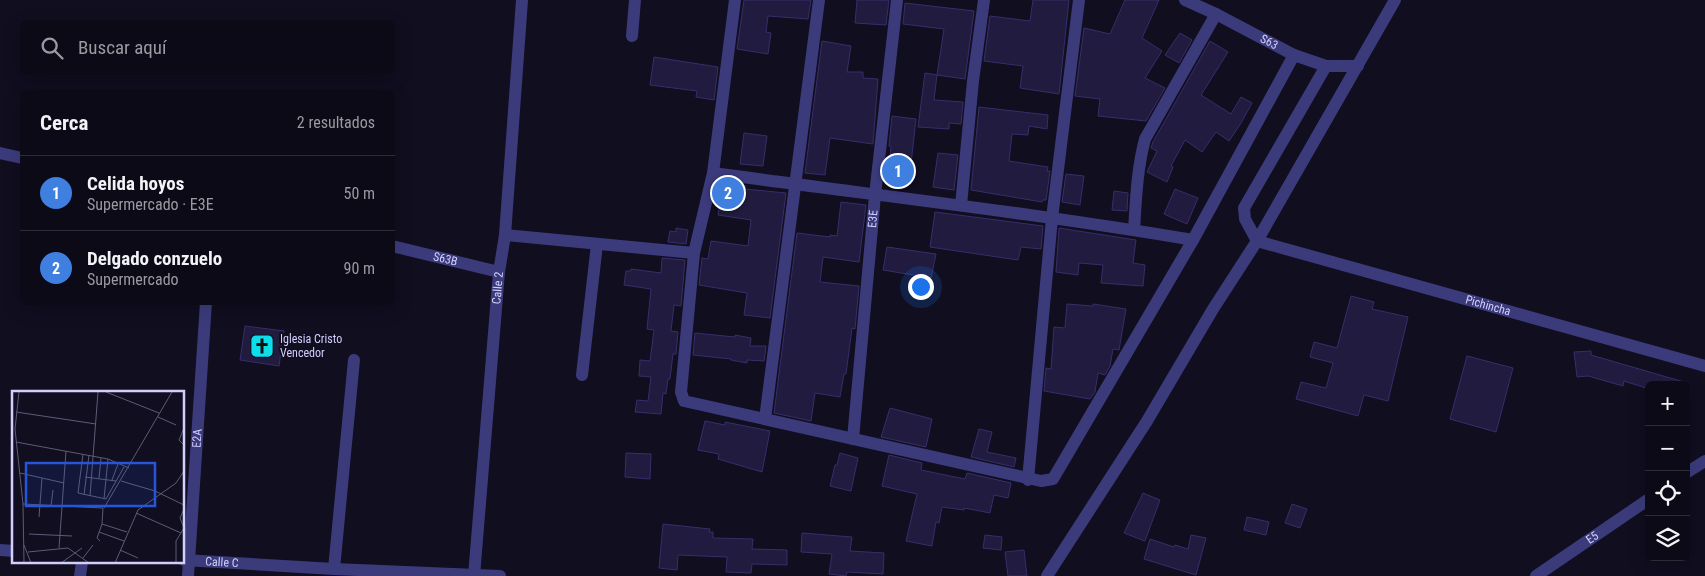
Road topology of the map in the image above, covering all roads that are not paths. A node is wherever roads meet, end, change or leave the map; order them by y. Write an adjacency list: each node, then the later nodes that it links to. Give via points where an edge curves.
1 (522, 0): 23 (street, Calle 2)
2 (635, 0): 11 (street)
3 (735, 0): 17 (street)
4 (819, 0): 18 (street)
5 (897, 0): 19 (street, E3E)
6 (984, 0): 20 (street)
7 (1079, 0): 21 (street)
8 (1186, 0): 10 (street, S63)
9 (1395, 0): 14 (street)
10 (1216, 14): 12 (street, S63); 22 (street, via 1145,139 1140,158)
11 (632, 36)
12 (1294, 55): 13 (street, S63); 24 (street)
13 (1326, 66): 14 (street, S63); 25 (street, via 1244,208 1245,220)
14 (1358, 66): 25 (street)
15 (0, 153): 16 (street)
16 (20, 158)
17 (714, 173): 18 (street); 28 (street)
18 (796, 184): 19 (street); 34 (street)
19 (875, 195): 20 (street); 35 (street, E3E)
20 (961, 205): 21 (street)
21 (1052, 218): 22 (street); 38 (street)
22 (1134, 230): 24 (street)
23 (505, 235): 26 (street); 29 (street, Calle 2)
24 (1193, 240): 38 (street, via 1053,479)
25 (1257, 241): 32 (street, Pichincha); 45 (street, via 1147,422)
26 (597, 244): 28 (street); 33 (street)
27 (395, 247): 29 (street, S63B)
28 (694, 253): 34 (street, via 682,397 684,401)
29 (499, 272): 43 (street, Calle 2)
30 (206, 305): 40 (street, E2A)
31 (354, 360): 41 (street)
32 (1705, 366)
33 (582, 376)
34 (765, 420): 35 (street)
35 (853, 439): 38 (street)
36 (1705, 461): 37 (street)
37 (1690, 471)
38 (1028, 480)
39 (1645, 502): 46 (street, E5)
40 (187, 560): 41 (street, Calle C); 42 (street, E2A)
41 (334, 569): 43 (street, Calle C)
42 (188, 576)
43 (474, 576): 44 (street, Calle C)
44 (500, 576)
45 (1047, 576)
46 (1536, 576)

